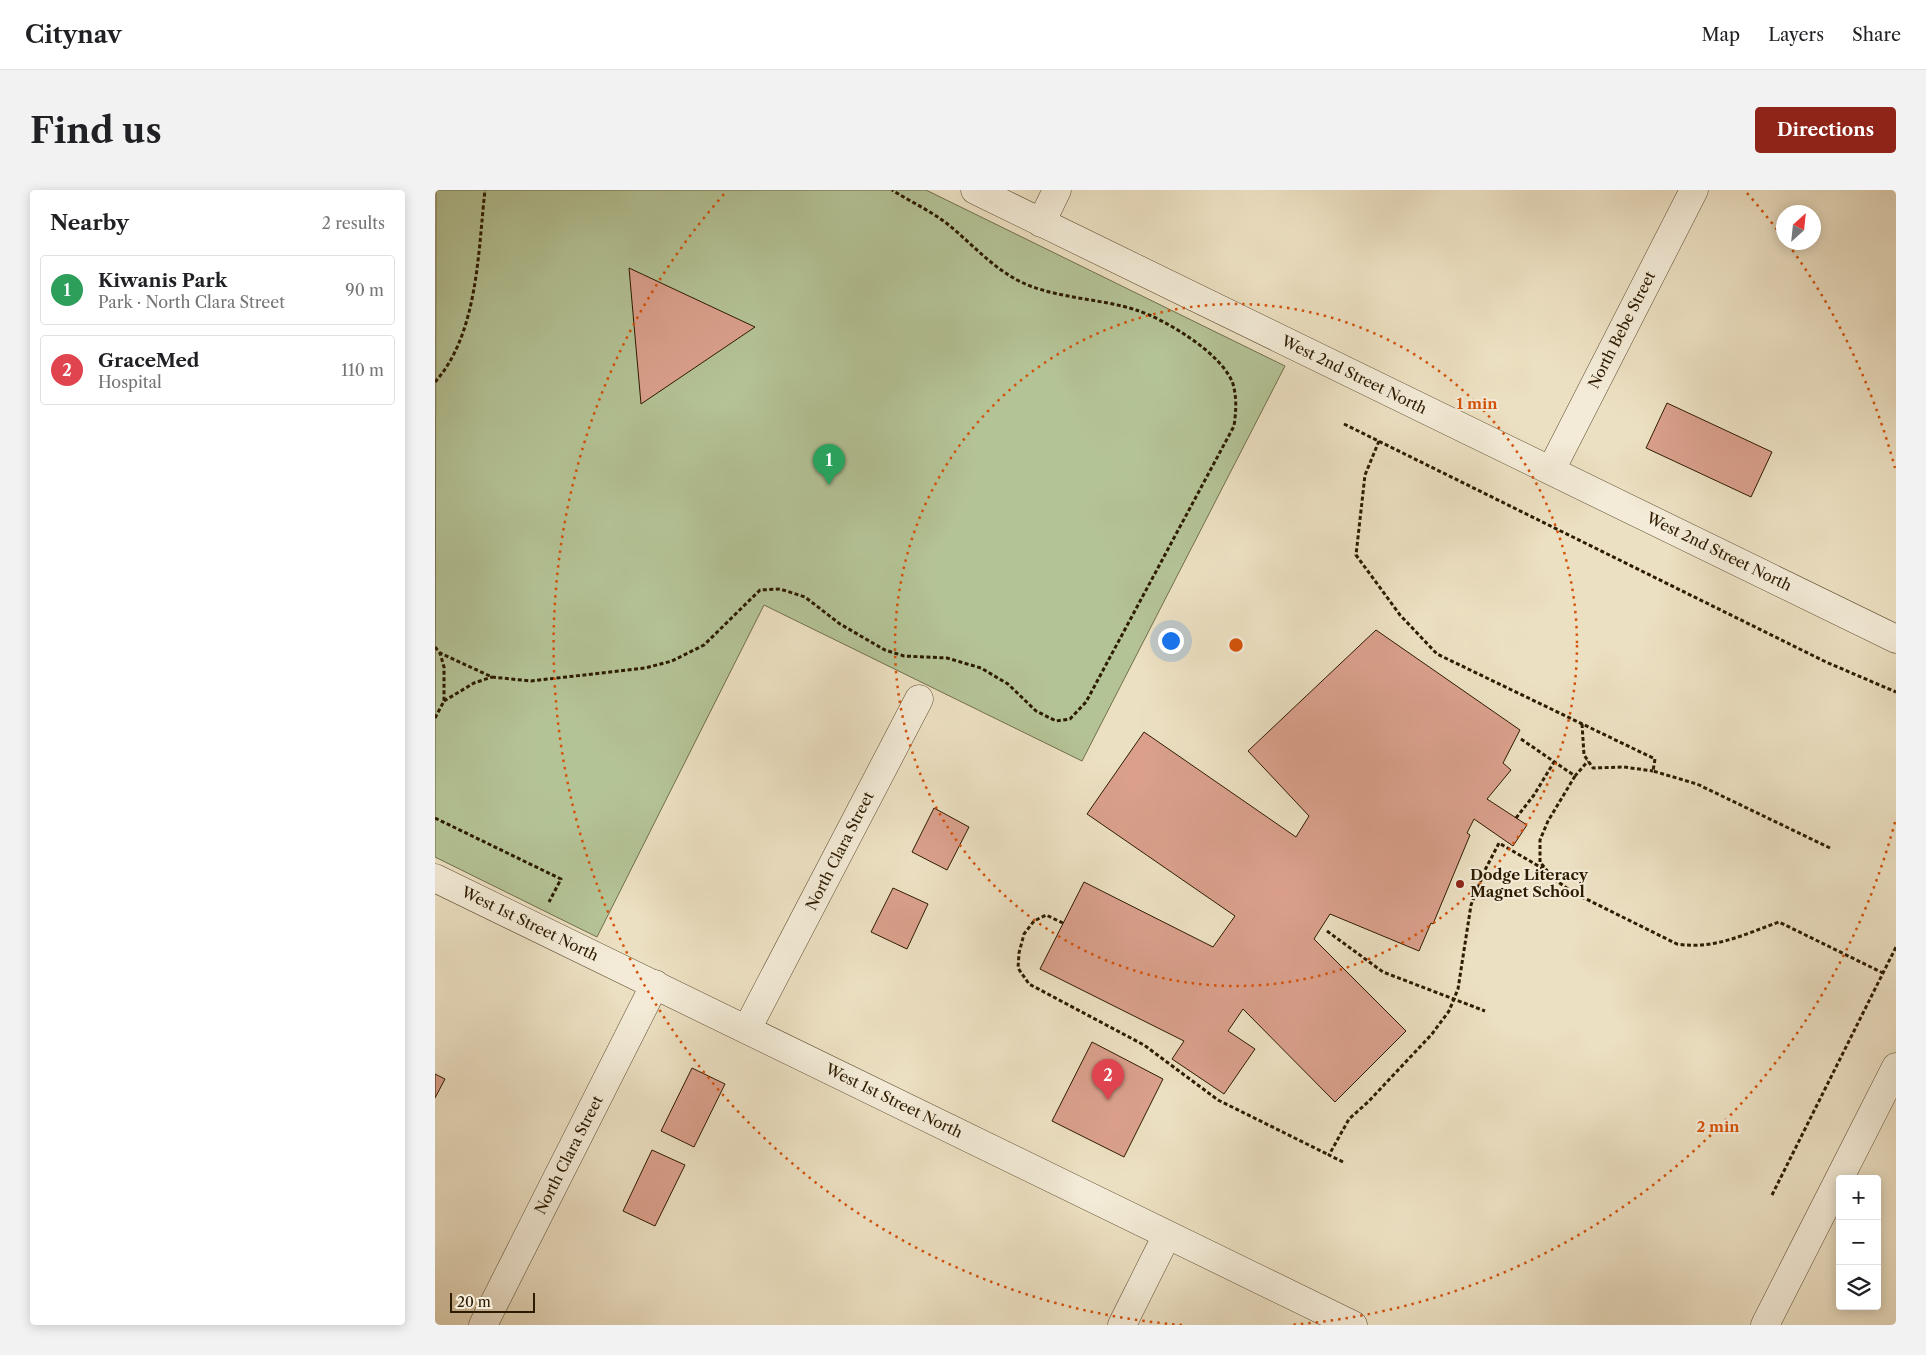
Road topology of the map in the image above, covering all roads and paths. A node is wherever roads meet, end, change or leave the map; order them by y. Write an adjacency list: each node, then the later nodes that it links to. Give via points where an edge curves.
1 (485, 190): 7 (path, via 474,280 463,335 455,354)
2 (892, 190): 14 (path, via 948,224 1001,271 1024,283 1137,310 1167,324 1217,358 1233,384 1237,408 1234,426 1086,702 1070,719 1056,720 1036,711 1009,684 981,668 947,658 904,656 885,650 840,624 805,597 780,588 760,590 704,645 672,661 645,668 531,681)
3 (975, 190): 6 (street, West 2nd Street North)
4 (1057, 190): 6 (street)
5 (1694, 190): 10 (street, North Bebe Street)
6 (1041, 223): 10 (street, West 2nd Street North)
7 (435, 382)
8 (1344, 424): 9 (path)
9 (1379, 441): 15 (path, via 1826,662); 19 (path, via 1365,475 1356,555 1400,615 1437,654)
10 (1551, 470): 11 (street, West 2nd Street North)
11 (1896, 639)
12 (435, 647): 13 (path)
13 (440, 653): 14 (path); 17 (path, via 444,667)
14 (492, 677): 17 (path, via 473,683)
15 (1896, 692)
16 (919, 698): 38 (street, North Clara Street)
17 (444, 701): 18 (path)
18 (435, 718)
19 (1582, 723): 21 (path, via 1584,755); 23 (path, via 1655,759)
20 (1521, 739): 22 (path)
21 (1588, 761): 23 (path, via 1593,768 1624,767); 24 (path)
22 (1554, 762): 24 (path); 26 (path)
23 (1653, 771): 27 (path, via 1697,784)
24 (1575, 776): 28 (path, via 1540,840 1540,862)
25 (435, 818): 31 (path, via 561,879)
26 (1516, 818)
27 (1830, 848)
28 (1549, 873): 34 (path, via 1593,904 1677,944 1694,947 1719,943 1779,922); 36 (path, via 1499,843 1471,905 1458,989)
29 (435, 878): 31 (street, West 1st Street North)
30 (1063, 923): 40 (path, via 1046,915 1034,921 1024,934 1018,968 1029,984 1144,1045 1217,1100)
31 (537, 927): 35 (street, West 1st Street North)
32 (1327, 931): 36 (path, via 1383,972)
33 (1896, 946): 34 (path)
34 (1883, 973): 42 (path)
35 (655, 984): 38 (street, West 1st Street North); 44 (street, North Clara Street)
36 (1453, 1000): 37 (path); 40 (path, via 1449,1011 1431,1034 1349,1119)
37 (1485, 1011)
38 (747, 1029): 43 (street, West 1st Street North)
39 (1896, 1067): 47 (street)
40 (1329, 1155): 41 (path)
41 (1343, 1162)
42 (1773, 1195)
43 (1167, 1235): 45 (street); 46 (street, West 1st Street North)
44 (483, 1325)
45 (1122, 1325)
46 (1353, 1325)
47 (1765, 1325)

